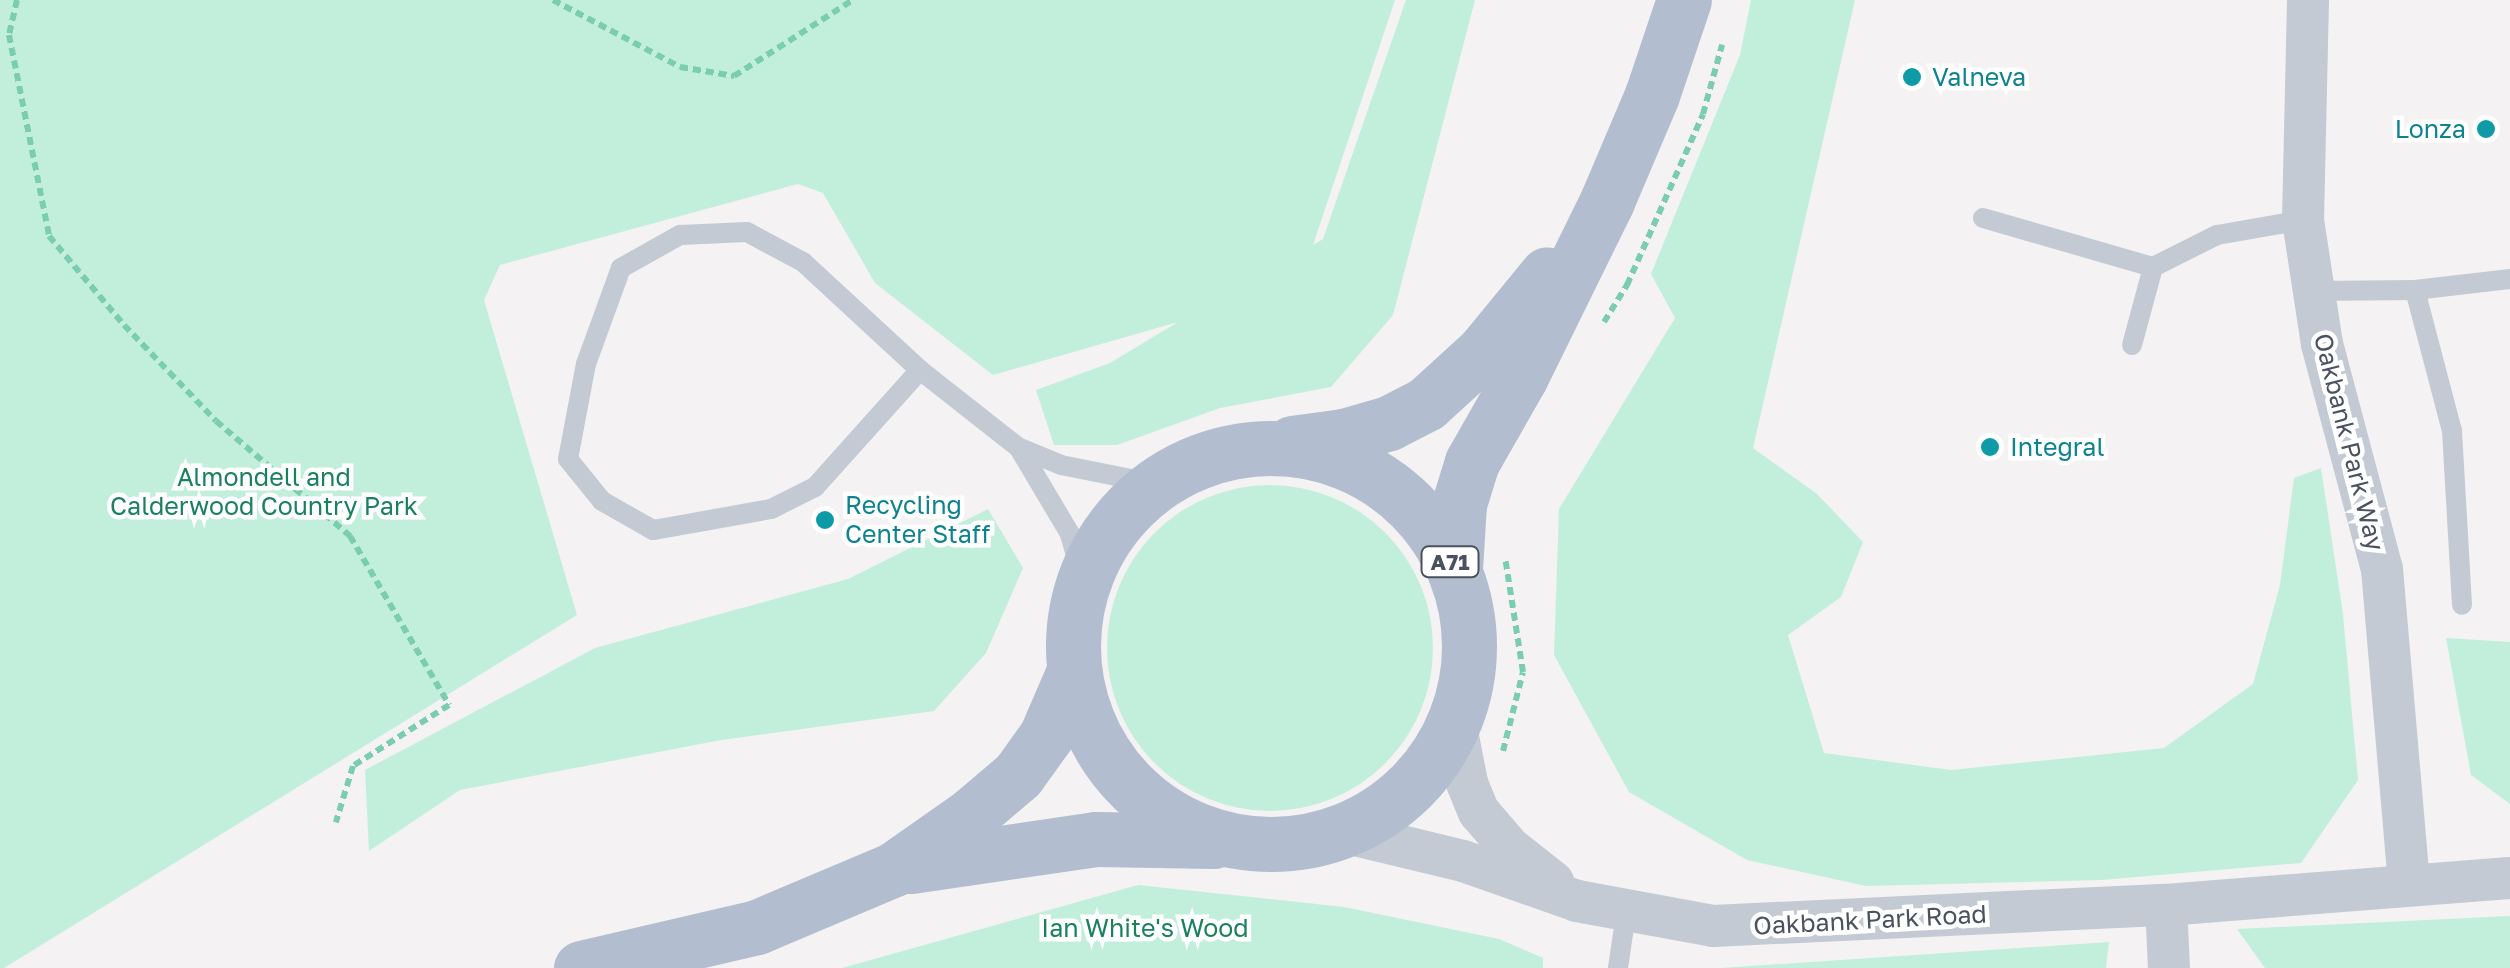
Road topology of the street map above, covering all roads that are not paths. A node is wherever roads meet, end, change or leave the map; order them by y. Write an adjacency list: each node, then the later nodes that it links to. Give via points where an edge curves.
1 (1684, 0): 3 (main road, A71)
2 (2308, 0): 5 (street, Oakbank Park Way)
3 (1606, 201): 12 (main road, A71, via 1484,351 1426,404 1344,436); 15 (main road, A71, via 1472,462 1459,504)
4 (1983, 218): 6 (lane)
5 (2303, 220): 6 (lane, via 2217,235); 8 (street, Oakbank Park Way)
6 (2153, 267): 10 (lane)
7 (2510, 279): 9 (lane)
8 (2315, 290): 9 (lane); 24 (street, Oakbank Park Way, via 2322,344 2382,569)
9 (2415, 290): 17 (lane, via 2452,431)
10 (2132, 345)
11 (920, 370): 11 (lane, via 815,487 771,509 653,530 602,501 568,459 586,364 621,268 680,235 748,232 804,262); 13 (lane)
12 (1264, 447): 14 (main road, A71, via 1208,458); 15 (main road, A71, via 1324,454 1378,478 1424,518)
13 (1018, 448): 14 (lane, via 1061,465); 16 (lane, via 1070,534)
14 (1156, 484): 16 (main road, A71, via 1112,527)
15 (1454, 569): 19 (main road, A71, via 1468,619 1468,671)
16 (1083, 581): 18 (main road, A71, via 1073,626)
17 (2462, 605)
18 (1074, 671): 21 (main road, A71, via 1092,732 1126,783 1176,821); 22 (main road, A71, via 1046,736 1018,776)
19 (1455, 722): 20 (main road, A71, via 1428,768 1390,806); 25 (street, Oakbank Park Road, via 1466,783 1479,812 1510,848)
20 (1343, 832): 21 (main road, A71, via 1289,844); 25 (street, Oakbank Park Road, via 1463,861)
21 (1234, 842): 22 (main road, A71, via 1096,838)
22 (894, 869): 28 (main road, A71, via 757,927)
23 (2510, 878): 24 (street, Oakbank Park Road)
24 (2409, 884): 26 (street, Oakbank Park Road)
25 (1577, 901): 27 (street, Oakbank Park Road)
26 (2166, 905): 27 (street, Oakbank Park Road, via 1805,925 1713,926); 30 (street)
27 (1626, 913): 29 (lane)
28 (581, 968)
29 (1618, 968)
30 (2169, 968)

